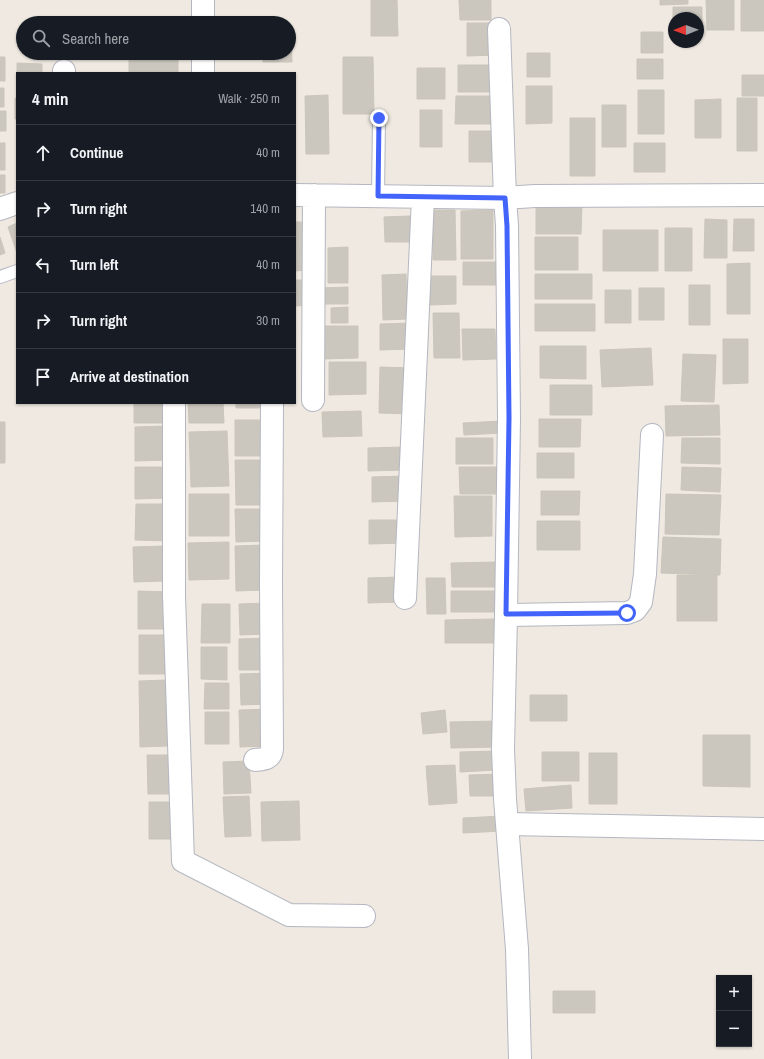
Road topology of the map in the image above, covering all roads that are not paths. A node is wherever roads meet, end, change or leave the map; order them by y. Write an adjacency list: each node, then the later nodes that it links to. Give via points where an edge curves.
1 (203, 0): 2 (street)
2 (203, 16)
3 (499, 29): 11 (street)
4 (203, 60): 5 (street)
5 (203, 72)
6 (379, 118): 9 (lane)
7 (304, 195): 9 (street); 16 (street)
8 (764, 195): 11 (street)
9 (378, 196): 10 (street)
10 (423, 197): 11 (street); 20 (street)
11 (505, 198): 21 (street, via 509,418)
12 (16, 203): 13 (street)
13 (0, 208)
14 (16, 271): 15 (lane)
15 (0, 277)
16 (314, 400)
17 (174, 404): 25 (street, via 174,596 183,861 289,914)
18 (272, 404): 22 (street, via 272,749 268,758)
19 (652, 435): 21 (street, via 645,574 641,602 635,610 627,613)
20 (405, 598)
21 (506, 614): 23 (street, via 503,749)
22 (255, 760)
23 (508, 824): 24 (street); 26 (street, via 517,949)
24 (764, 829)
25 (364, 916)
26 (520, 1056)

